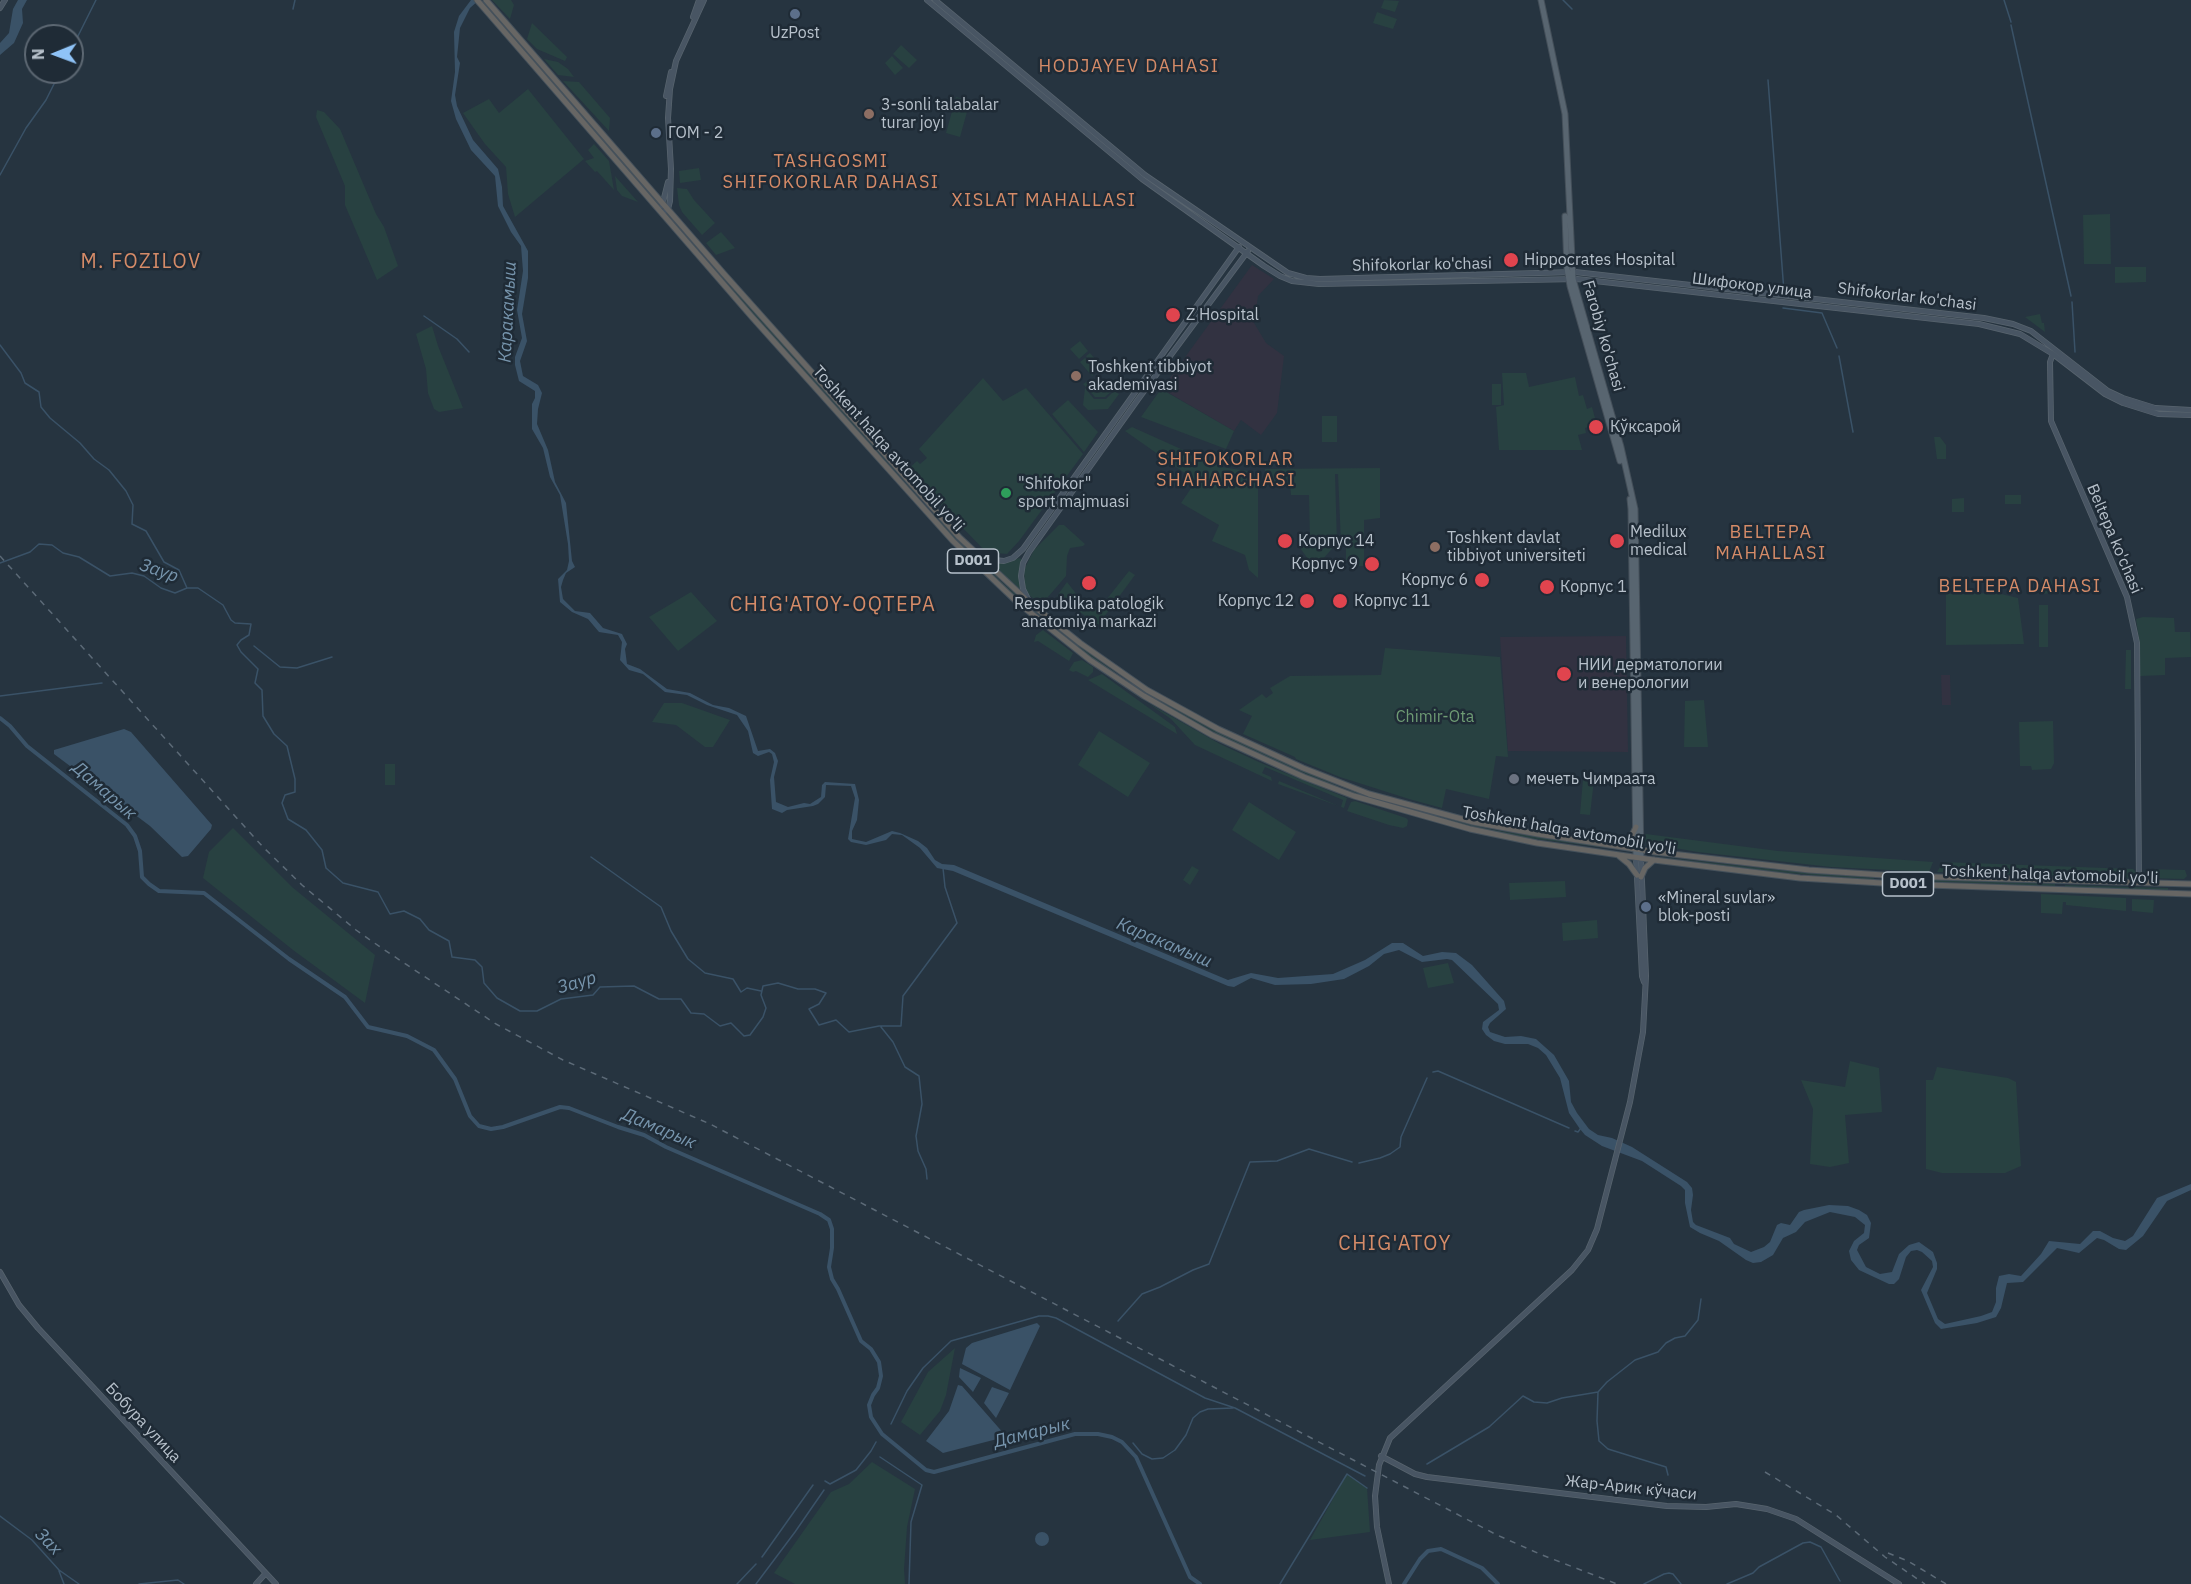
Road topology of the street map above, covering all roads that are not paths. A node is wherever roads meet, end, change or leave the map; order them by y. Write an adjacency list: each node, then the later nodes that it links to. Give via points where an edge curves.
1 (5, 0): 9 (main road)
2 (477, 0): 11 (highway, Toshkent halqa avtomobil yo'li / D001)
3 (699, 0): 12 (main road, via 675,57 667,89 669,176)
4 (704, 0): 12 (main road, via 676,62 670,89 671,170)
5 (927, 0): 16 (main road, Shifokorlar ko'chasi, via 1142,179)
6 (935, 0): 14 (main road, Shifokorlar ko'chasi, via 1145,175)
7 (1540, 0): 22 (main road, Farobiy ko'chasi, via 1565,114)
8 (487, 1): 10 (highway, Toshkent halqa avtomobil yo'li / D001)
9 (0, 8)
10 (576, 103): 11 (highway); 12 (highway, Toshkent halqa avtomobil yo'li / D001)
11 (570, 108): 12 (highway, Toshkent halqa avtomobil yo'li / D001)
12 (663, 209): 13 (highway, Toshkent halqa avtomobil yo'li / D001); 15 (highway, Toshkent halqa avtomobil yo'li / D001)
13 (697, 242): 15 (highway); 19 (highway, Toshkent halqa avtomobil yo'li / D001)
14 (1243, 243): 16 (main road); 17 (main road, Shifokorlar ko'chasi)
15 (691, 247): 20 (highway, Toshkent halqa avtomobil yo'li / D001)
16 (1239, 248): 18 (main road, Shifokorlar ko'chasi); 30 (main road)
17 (1250, 248): 18 (main road); 21 (main road, Shifokorlar ko'chasi, via 1281,270 1306,278)
18 (1246, 253): 23 (main road, Shifokorlar ko'chasi, via 1280,276 1305,284); 30 (main road)
19 (712, 260): 20 (highway); 33 (highway, Toshkent halqa avtomobil yo'li / D001)
20 (707, 264): 33 (highway, Toshkent halqa avtomobil yo'li / D001)
21 (1540, 274): 22 (main road, Shifokorlar ko'chasi); 23 (main road)
22 (1570, 276): 23 (main road, Shifokorlar ko'chasi); 24 (main road, Shifokorlar ko'chasi); 25 (main road, Шифокор улица); 41 (main road, Farobiy ko'chasi, via 1631,508); 43 (main road, Farobiy ko'chasi, via 1621,447 1635,509)
23 (1540, 280)
24 (1770, 294): 25 (main road); 26 (main road, Shifokorlar ko'chasi)
25 (1769, 300): 27 (main road, Шифокор улица)
26 (1933, 312): 27 (main road); 29 (main road, Shifokorlar ko'chasi, via 2000,321 2031,331)
27 (1932, 318): 28 (main road, Шифокор улица, via 2020,334)
28 (2053, 354): 29 (main road, Шифокор улица); 51 (main road, Beltepa ko'chasi, via 2051,421 2127,597 2136,643)
29 (2087, 378): 31 (main road, via 2138,404); 32 (main road, via 2105,394 2139,409)
30 (1136, 396): 34 (main road)
31 (2191, 410)
32 (2191, 415)
33 (925, 505): 35 (highway, Toshkent halqa avtomobil yo'li / D001); 38 (highway, Toshkent halqa avtomobil yo'li / D001, via 953,542 1017,602)
34 (1026, 551): 35 (main road, via 1004,561); 36 (main road, via 1023,589)
35 (975, 553): 36 (highway, Toshkent halqa avtomobil yo'li / D001)
36 (1030, 603): 37 (highway, Toshkent halqa avtomobil yo'li / D001)
37 (1122, 673): 38 (highway); 39 (highway, Toshkent halqa avtomobil yo'li / D001, via 1218,729)
38 (1117, 679): 40 (highway, Toshkent halqa avtomobil yo'li / D001, via 1222,739)
39 (1345, 785): 40 (highway); 42 (highway, Toshkent halqa avtomobil yo'li / D001, via 1473,822)
40 (1342, 792): 44 (highway, Toshkent halqa avtomobil yo'li / D001, via 1485,833)
41 (1636, 827): 42 (highway, via 1629,840); 43 (main road, Farobiy ko'chasi)
42 (1611, 845): 43 (highway, Toshkent halqa avtomobil yo'li / D001)
43 (1638, 849): 45 (main road, Farobiy ko'chasi); 47 (highway, Toshkent halqa avtomobil yo'li / D001, via 1778,867)
44 (1616, 854): 45 (highway, Toshkent halqa avtomobil yo'li / D001); 48 (highway)
45 (1638, 857): 46 (highway, Toshkent halqa avtomobil yo'li / D001); 48 (main road)
46 (1654, 860): 48 (highway); 50 (highway, Toshkent halqa avtomobil yo'li / D001)
47 (1881, 874): 49 (highway, Toshkent halqa avtomobil yo'li / D001); 50 (highway)
48 (1639, 876): 58 (main road, via 1644,1032 1598,1229 1579,1263 1398,1429)
49 (2060, 880): 51 (highway, Toshkent halqa avtomobil yo'li / D001); 54 (highway)
50 (1881, 883): 54 (highway, Toshkent halqa avtomobil yo'li / D001)
51 (2139, 883): 52 (highway, Toshkent halqa avtomobil yo'li / D001)
52 (2181, 884): 53 (highway, Toshkent halqa avtomobil yo'li / D001); 55 (highway)
53 (2191, 884)
54 (2060, 889): 55 (highway, Toshkent halqa avtomobil yo'li / D001)
55 (2181, 893): 56 (highway, Toshkent halqa avtomobil yo'li / D001)
56 (2191, 894)
57 (0, 1272): 59 (main road, Бобура улица, via 38,1328)
58 (1381, 1456): 62 (main road, via 1376,1507); 63 (main road, Жар-Арик кўчаси, via 1427,1477 1668,1506 1736,1504 1767,1509 1796,1519)
59 (266, 1574): 60 (main road); 61 (main road, Бобура улица)
60 (256, 1584)
61 (276, 1584)
62 (1389, 1584)
63 (1899, 1584)

